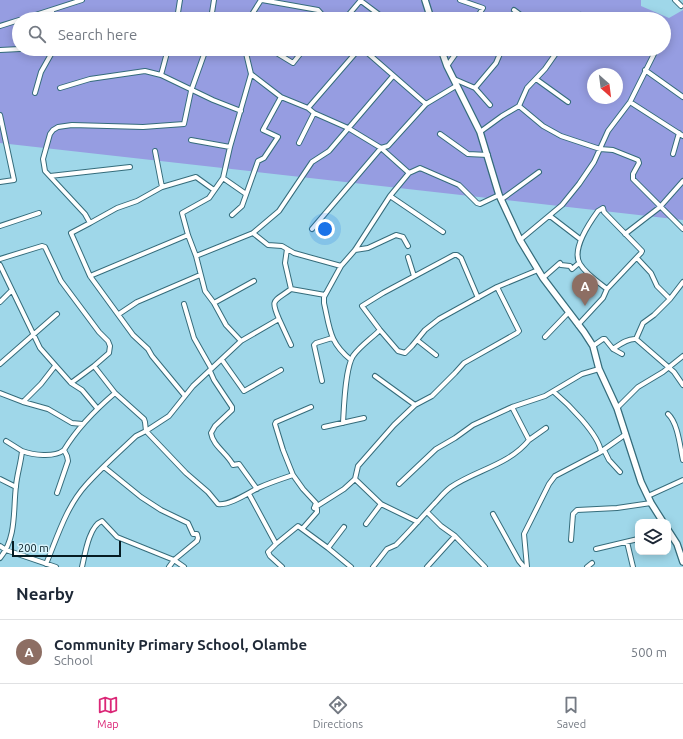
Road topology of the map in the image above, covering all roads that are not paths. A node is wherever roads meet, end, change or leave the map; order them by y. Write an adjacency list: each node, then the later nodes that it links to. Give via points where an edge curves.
1 (82, 0): 10 (street)
2 (180, 0): 13 (street)
3 (214, 0): 14 (street)
4 (261, 0): 15 (street); 16 (street)
5 (361, 0): 17 (street); 18 (street)
6 (425, 0): 19 (main road)
7 (460, 0): 20 (street, via 483,8)
8 (675, 0): 9 (street)
9 (681, 6)
10 (52, 10): 12 (street)
11 (514, 10): 21 (street)
12 (46, 12)
13 (178, 12)
14 (212, 12)
15 (253, 12)
16 (320, 12)
17 (351, 12)
18 (376, 12)
19 (429, 12)
20 (480, 12)
21 (517, 12)
22 (12, 22): 23 (street)
23 (0, 26)
24 (12, 49): 25 (street)
25 (0, 50)
26 (50, 56): 50 (street, via 41,72)
27 (166, 56): 41 (street)
28 (203, 56): 49 (street)
29 (246, 56): 42 (street)
30 (281, 56): 31 (street, via 292,63)
31 (298, 56)
32 (353, 56): 58 (street)
33 (371, 56): 43 (street)
34 (443, 56): 39 (main road)
35 (455, 56): 39 (street)
36 (499, 56): 48 (street)
37 (553, 56): 45 (street)
38 (653, 56): 40 (street)
39 (447, 66): 44 (main road)
40 (645, 70): 52 (street); 54 (street)
41 (161, 74): 47 (street, via 144,72 90,79); 49 (street)
42 (251, 74): 51 (street); 59 (street)
43 (393, 76): 55 (street); 62 (street)
44 (453, 79): 46 (main road); 48 (street)
45 (536, 79): 53 (street); 57 (street, via 527,88)
46 (456, 86): 55 (street); 63 (main road)
47 (60, 88)
48 (476, 88): 56 (street)
49 (191, 90): 59 (street); 78 (street, via 184,124 143,127 72,125 53,130 43,159 45,171)
50 (36, 93)
51 (281, 97): 58 (street); 84 (street, via 263,130 278,137 264,158 258,161)
52 (683, 97)
53 (568, 102)
54 (630, 102): 65 (street); 71 (street, via 608,131)
55 (426, 104): 70 (street, via 388,146)
56 (490, 105)
57 (519, 106): 63 (street); 71 (street, via 543,126 569,139)
58 (308, 108): 60 (street)
59 (241, 111): 69 (street)
60 (314, 113): 62 (street); 68 (street)
61 (0, 115): 66 (street, via 3,122)
62 (348, 128): 70 (street); 95 (street, via 329,150 312,162 279,211)
63 (480, 132): 74 (main road)
64 (440, 134): 74 (street, via 468,154)
65 (681, 135): 73 (street)
66 (2, 140): 81 (street, via 14,180)
67 (191, 140): 69 (street)
68 (299, 143)
69 (230, 147): 79 (street)
70 (381, 148): 77 (street); 93 (street)
71 (600, 149): 87 (street, via 613,150 638,160 640,163 632,174 633,179); 90 (street, via 579,184)
72 (155, 151): 82 (street)
73 (673, 154)
74 (488, 155): 86 (main road)
75 (130, 167): 78 (street)
76 (539, 172): 86 (street)
77 (409, 173): 85 (street); 86 (street, via 420,168 436,174 462,188 480,204)
78 (50, 176): 91 (street, via 85,214)
79 (223, 178): 83 (street); 84 (street)
80 (683, 181): 87 (street)
81 (0, 182)
82 (162, 187): 83 (street, via 196,177); 91 (street)
83 (214, 190): 98 (street, via 210,198 182,213)
84 (246, 194): 89 (street, via 242,206)
85 (390, 196): 96 (street); 103 (street)
86 (500, 197): 100 (main road)
87 (660, 207): 94 (street); 97 (street)
88 (39, 213): 92 (street)
89 (232, 215)
90 (550, 216): 99 (street); 100 (street)
91 (90, 223): 113 (street, via 72,233)
92 (0, 226)
93 (312, 229)
94 (683, 229)
95 (253, 232): 102 (street, via 268,245); 104 (street)
96 (443, 232)
97 (625, 234): 99 (street, via 603,208 598,211); 106 (street, via 642,251)
98 (188, 235): 104 (street); 113 (street)
99 (580, 239): 108 (street)
100 (520, 240): 111 (main road)
101 (408, 246): 103 (street, via 402,236 396,235 368,248)
102 (287, 249): 110 (street); 118 (street, via 285,263)
103 (355, 250): 110 (street)
104 (196, 256): 112 (street)
105 (408, 257): 114 (street)
106 (637, 258): 120 (street); 124 (street)
107 (0, 259): 150 (street, via 45,247 61,281 108,341 109,353)
108 (579, 263): 115 (street, via 572,269 560,263); 120 (street)
109 (0, 265): 121 (street)
110 (342, 266): 122 (street)
111 (538, 270): 115 (main road); 119 (street)
112 (200, 275): 126 (street, via 205,291); 130 (street, via 137,302)
113 (90, 276): 130 (street)
114 (414, 276): 123 (street, via 457,255 461,258); 133 (street, via 362,306)
115 (542, 278): 128 (main road)
116 (254, 281): 126 (street)
117 (683, 282): 124 (street)
118 (290, 288): 122 (street); 131 (street, via 273,304)
119 (497, 288): 123 (street); 164 (street, via 519,331 468,360 432,396)
120 (607, 289): 132 (street, via 603,298)
121 (12, 290): 125 (street); 134 (street)
122 (325, 295): 136 (street, via 324,303)
123 (478, 298): 137 (street, via 438,319)
124 (670, 299): 138 (street, via 644,323)
125 (0, 302)
126 (214, 303): 139 (street, via 226,325)
127 (184, 304): 151 (street, via 194,338)
128 (568, 313): 132 (main road); 135 (street)
129 (56, 314): 134 (street)
130 (119, 314): 162 (street)
131 (279, 319): 139 (street); 140 (street)
132 (578, 326): 141 (main road)
133 (380, 330): 137 (street, via 402,353); 147 (street)
134 (33, 334): 148 (street); 149 (street, via 40,348)
135 (545, 337)
136 (332, 338): 147 (street, via 341,352); 156 (street, via 314,345)
137 (417, 340): 144 (street)
138 (636, 340): 142 (street, via 633,339); 153 (street)
139 (241, 341): 146 (street)
140 (290, 345)
141 (593, 346): 142 (street, via 603,339); 152 (main road)
142 (613, 349): 143 (street)
143 (622, 354)
144 (436, 355)
145 (683, 356): 153 (street)
146 (222, 360): 151 (street); 154 (street, via 244,391)
147 (351, 360): 171 (street)
148 (0, 364)
149 (56, 366): 157 (street); 163 (street)
150 (94, 366): 157 (street); 161 (street)
151 (212, 368): 162 (street); 193 (street, via 210,371 214,380 232,407 232,410 215,426 211,433 212,439 233,465 239,464)
152 (599, 368): 159 (street, via 582,374); 168 (main road)
153 (668, 368): 158 (street); 168 (street, via 638,387)
154 (281, 370)
155 (375, 376): 164 (street)
156 (322, 381)
157 (71, 384): 167 (street, via 82,390)
158 (683, 385)
159 (554, 392): 166 (street); 183 (street, via 567,403 595,437)
160 (0, 393): 163 (street)
161 (115, 393): 167 (street); 175 (street, via 144,419)
162 (185, 396): 175 (street, via 169,416)
163 (23, 402): 172 (street, via 48,408 72,423)
164 (415, 405): 189 (street, via 358,466)
165 (311, 407): 187 (street, via 275,424)
166 (512, 407): 179 (street); 191 (street, via 473,424 436,449)
167 (97, 408): 172 (street)
168 (617, 408): 176 (main road)
169 (668, 414): 178 (street, via 672,417)
170 (364, 418): 171 (street)
171 (343, 423): 173 (street)
172 (82, 424): 181 (street)
173 (324, 427)
174 (546, 428): 179 (street)
175 (146, 431): 185 (street, via 136,436); 195 (street, via 218,504)
176 (626, 434): 183 (street); 196 (main road, via 637,471)
177 (683, 434): 178 (street)
178 (678, 436): 184 (street)
179 (529, 440): 200 (street, via 511,456 450,488)
180 (6, 442): 182 (street)
181 (64, 450): 182 (street, via 51,455); 194 (street, via 68,459)
182 (22, 451): 192 (street)
183 (602, 451): 186 (street); 231 (street, via 555,476 546,488 524,534)
184 (683, 460)
185 (104, 467): 218 (street, via 141,497 188,523 193,534 197,534 197,541); 221 (street, via 76,499 60,528)
186 (620, 472)
187 (293, 476): 193 (street); 199 (street, via 316,503)
188 (0, 479): 192 (street)
189 (355, 479): 198 (street); 199 (street)
190 (683, 480): 196 (street)
191 (399, 484)
192 (16, 486): 216 (street, via 13,524)
193 (257, 489): 195 (street)
194 (57, 493)
195 (249, 494): 212 (street)
196 (648, 496): 197 (main road)
197 (651, 503): 202 (main road); 209 (street, via 577,510 573,514)
198 (381, 504): 203 (street); 204 (street)
199 (314, 508): 205 (street, via 317,512)
200 (426, 512): 203 (street); 207 (street)
201 (493, 514): 231 (street, via 519,561)
202 (661, 519)
203 (418, 522): 228 (street, via 396,545 387,549)
204 (366, 524)
205 (303, 528): 212 (street, via 297,526); 214 (street)
206 (344, 528): 214 (street)
207 (455, 536): 229 (street); 230 (street)
208 (671, 536): 219 (main road, via 677,544)
209 (571, 540)
210 (635, 540): 211 (street)
211 (627, 542): 215 (street); 233 (street)
212 (276, 544): 226 (street, via 268,554)
213 (0, 546): 216 (street)
214 (328, 548): 227 (street)
215 (596, 549)
216 (6, 550): 217 (street); 221 (street)
217 (0, 558)
218 (174, 560): 223 (street, via 117,537 102,521 92,530); 224 (street); 225 (street)
219 (683, 562)
220 (592, 563): 232 (street)
221 (48, 566): 222 (street)
222 (56, 567)
223 (82, 567)
224 (169, 567)
225 (184, 567)
226 (282, 567)
227 (351, 567)
228 (373, 567)
229 (427, 567)
230 (485, 567)
231 (526, 567)
232 (587, 567)
233 (633, 567)

